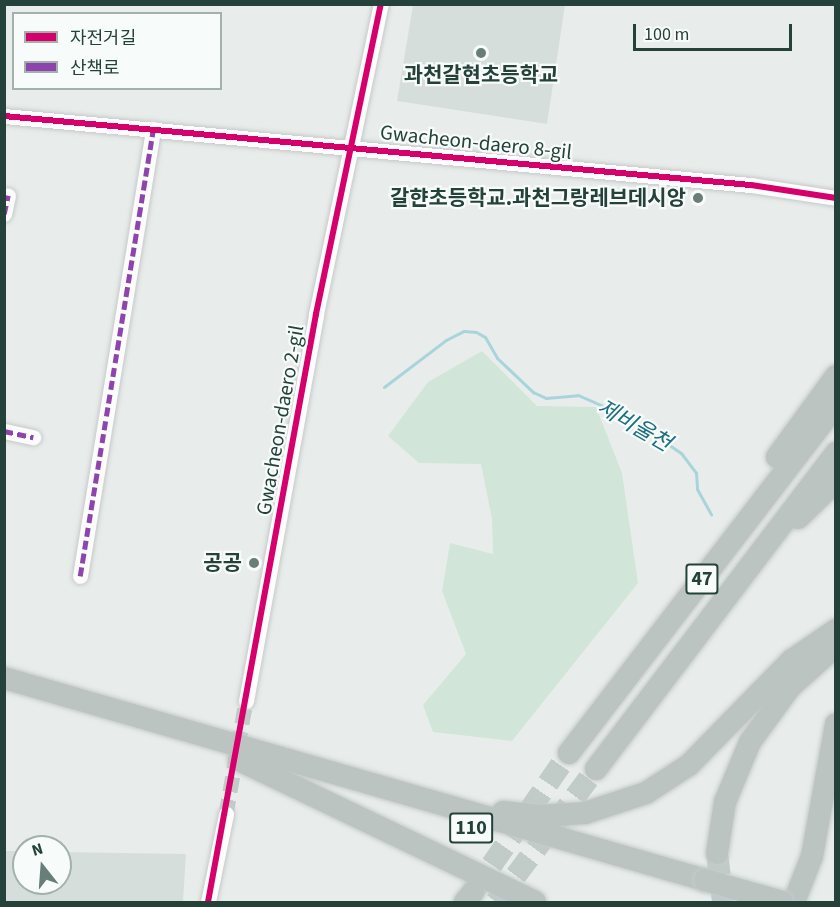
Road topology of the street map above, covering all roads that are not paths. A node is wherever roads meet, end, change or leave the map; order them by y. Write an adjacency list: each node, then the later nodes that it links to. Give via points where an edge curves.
1 (381, 4): 4 (street, Gwacheon-daero 2-gil)
2 (4, 116): 3 (street, Gwacheon-daero 8-gil)
3 (153, 129): 4 (street, Gwacheon-daero 8-gil); 16 (street)
4 (351, 146): 6 (street, Gwacheon-daero 8-gil, via 751,185); 21 (street, Gwacheon-daero 2-gil, via 316,314)
5 (8, 195): 7 (street)
6 (836, 198)
7 (4, 214)
8 (836, 376): 15 (highway, via 737,512)
9 (836, 405): 15 (highway, 47)
10 (4, 431): 11 (street)
11 (33, 437)
12 (836, 453): 14 (highway, 47)
13 (836, 481): 14 (highway)
14 (767, 544): 25 (highway, 47)
15 (707, 572): 23 (highway, 47)
16 (80, 576)
17 (836, 630): 26 (highway, via 792,660 689,765 646,793 610,807 555,816 523,814)
18 (836, 646): 28 (highway, via 790,687 750,742 725,802)
19 (4, 678): 26 (highway, 110)
20 (4, 693): 24 (highway, 110)
21 (246, 701)
22 (836, 724): 34 (highway, via 812,856)
23 (569, 753)
24 (239, 760): 29 (highway, 110); 31 (highway)
25 (597, 770)
26 (361, 782): 29 (highway, 110)
27 (226, 814): 30 (street)
28 (717, 852)
29 (704, 888): 32 (highway, 110); 33 (highway, 110, bridge)
30 (207, 903)
31 (536, 903)
32 (729, 903)
33 (782, 903)
34 (794, 903)

